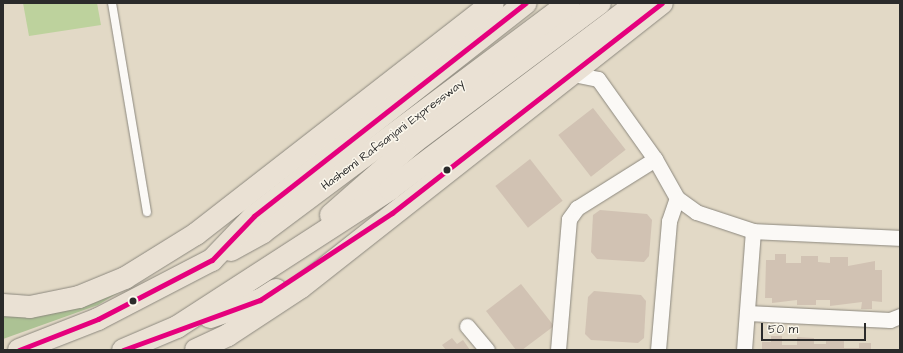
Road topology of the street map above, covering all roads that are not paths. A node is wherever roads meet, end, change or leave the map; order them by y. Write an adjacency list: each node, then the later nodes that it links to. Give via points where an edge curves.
1 (112, 3): 13 (lane)
2 (493, 3): 19 (main road, via 196,234 125,278 79,297 30,307)
3 (526, 3): 18 (main road, Hashemi Rafsanjani Expressway, via 254,216)
4 (569, 3): 18 (main road, Hashemi Rafsanjani Expressway, via 263,232)
5 (600, 3): 17 (main road, Hashemi Rafsanjani Expressway, via 367,180)
6 (637, 3): 17 (main road, Hashemi Rafsanjani Expressway, via 390,189)
7 (662, 3): 8 (main road)
8 (613, 41): 9 (main road); 10 (street, via 600,62)
9 (573, 74): 10 (street); 14 (main road)
10 (598, 79): 11 (street)
11 (655, 159): 12 (street); 28 (street, via 577,208 569,219)
12 (676, 198): 15 (street, via 696,212); 29 (street, via 669,221)
13 (147, 212)
14 (392, 213): 23 (main road, via 260,300); 26 (main road, via 295,291 228,335)
15 (753, 231): 16 (street); 20 (street)
16 (900, 238)
17 (302, 244): 23 (main road, Hashemi Rafsanjani Expressway)
18 (212, 260): 24 (main road, Hashemi Rafsanjani Expressway, via 98,320)
19 (3, 306)
20 (747, 313): 21 (street, via 890,320); 30 (street)
21 (900, 316)
22 (467, 326): 27 (street)
23 (177, 327): 25 (main road, Hashemi Rafsanjani Expressway)
24 (19, 350)
25 (123, 350)
26 (196, 350)
27 (487, 350)
28 (558, 350)
29 (658, 350)
30 (744, 350)

